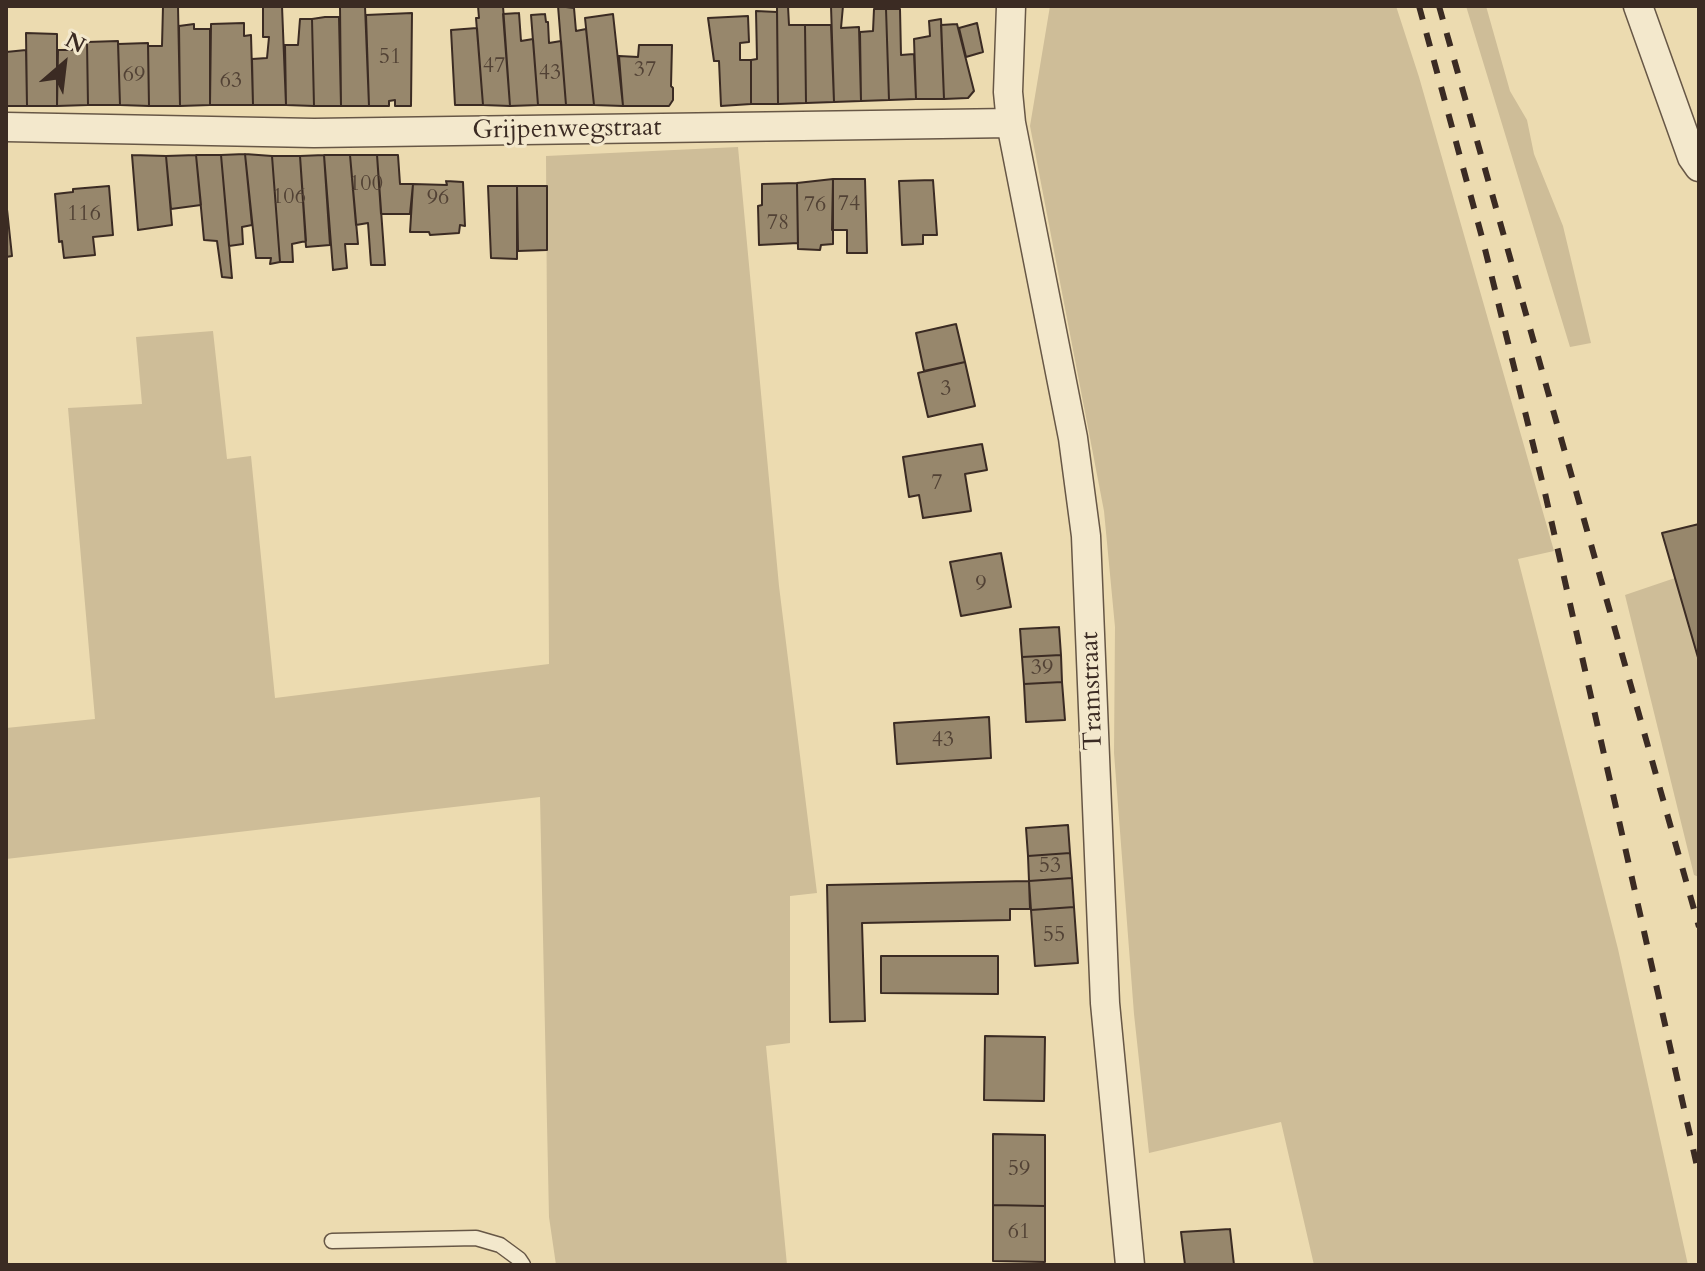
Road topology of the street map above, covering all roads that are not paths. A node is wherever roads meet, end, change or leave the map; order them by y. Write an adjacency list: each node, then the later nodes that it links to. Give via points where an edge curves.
1 (1011, 6): 3 (street)
2 (1638, 6): 5 (street)
3 (1011, 123): 4 (street, Grijpenwegstraat, via 314,133); 8 (street, Tramstraat, via 1073,438 1086,536 1105,1003)
4 (6, 127)
5 (1699, 167)
6 (332, 1241): 7 (lane, via 476,1238 500,1245)
7 (523, 1265)
8 (1130, 1265)

